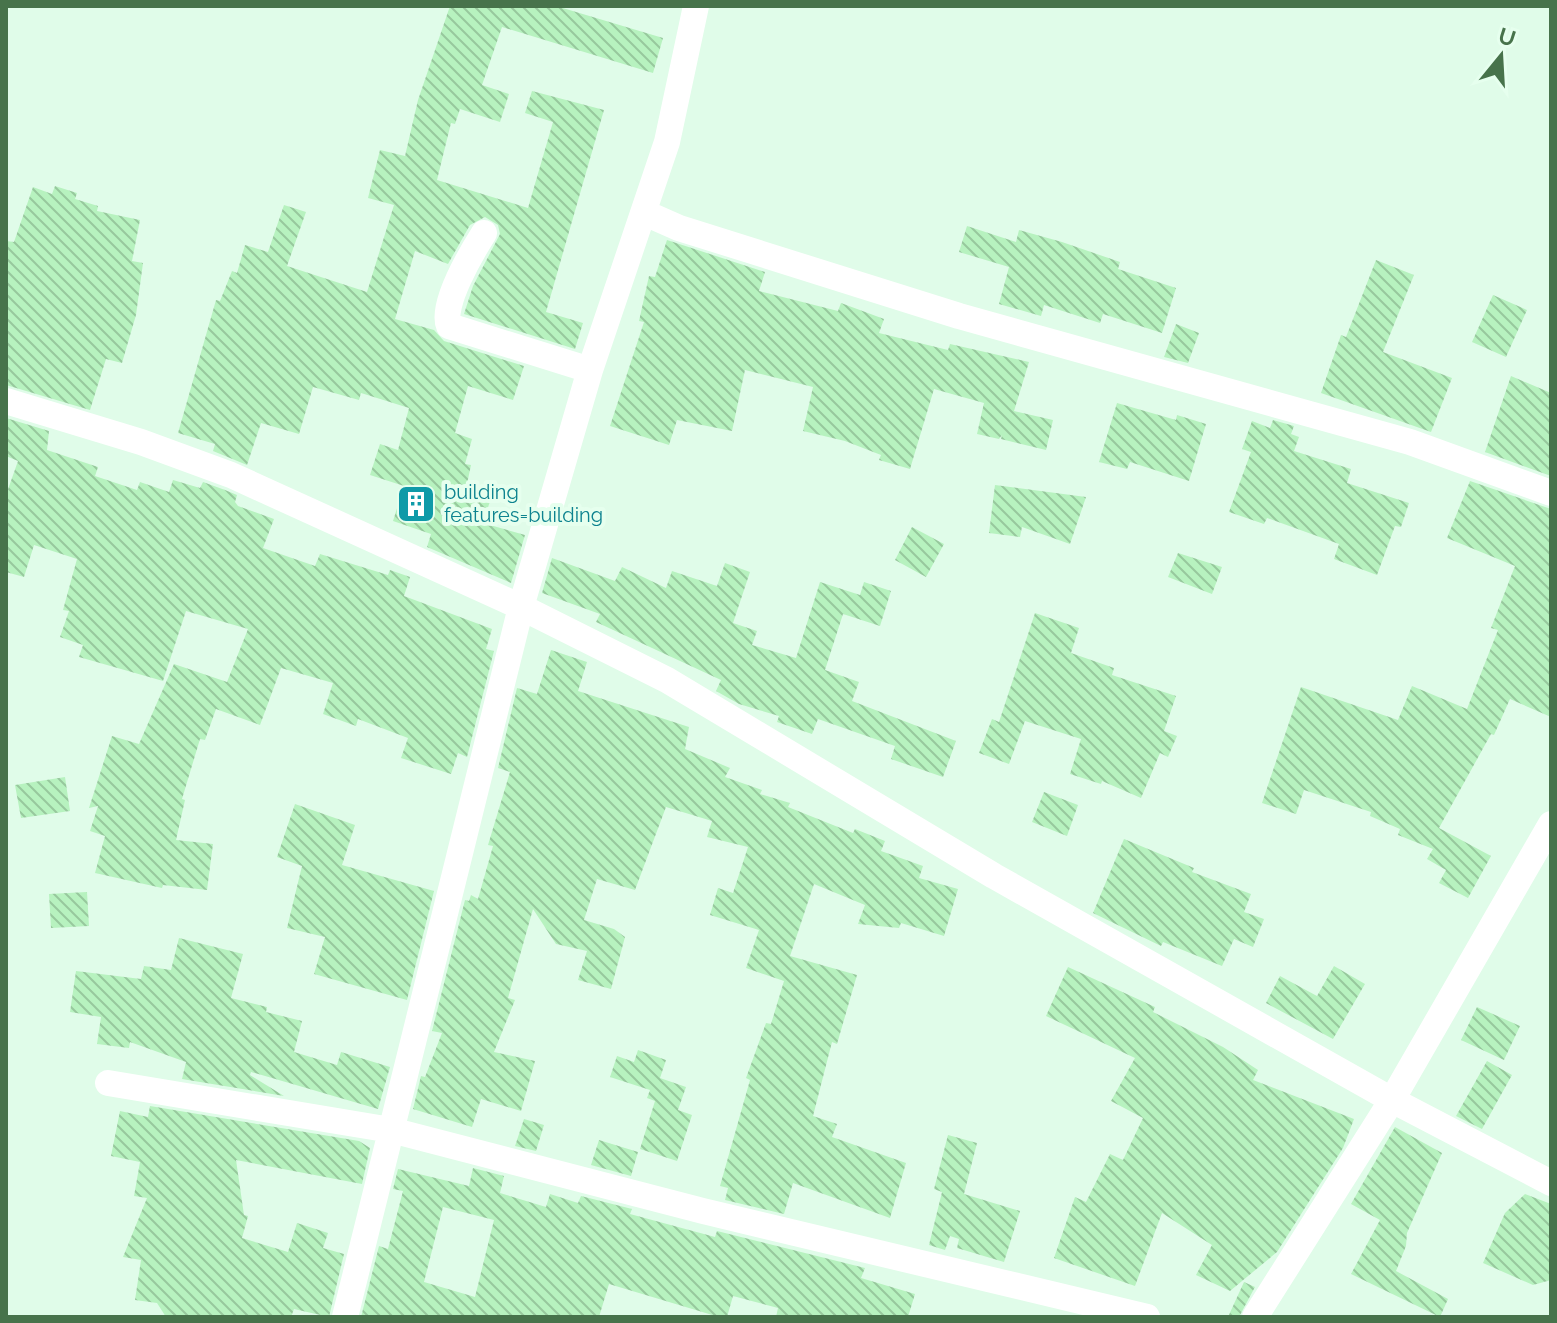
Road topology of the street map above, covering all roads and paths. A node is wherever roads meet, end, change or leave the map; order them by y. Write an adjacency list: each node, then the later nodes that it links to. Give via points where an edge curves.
1 (696, 6): 2 (street, via 667,142)
2 (645, 213): 4 (street); 6 (street, via 959,316 1410,442)
3 (484, 233): 4 (street, via 464,266 447,313 449,326)
4 (590, 370): 7 (street)
5 (6, 401): 7 (street, via 231,475)
6 (1551, 493)
7 (521, 607): 10 (street, via 694,695 957,855); 11 (street)
8 (1551, 824): 10 (street)
9 (108, 1083): 11 (street)
10 (1392, 1100): 12 (street); 15 (street)
11 (391, 1130): 13 (street); 14 (street)
12 (1551, 1183)
13 (345, 1317)
14 (1147, 1317)
15 (1255, 1317)

